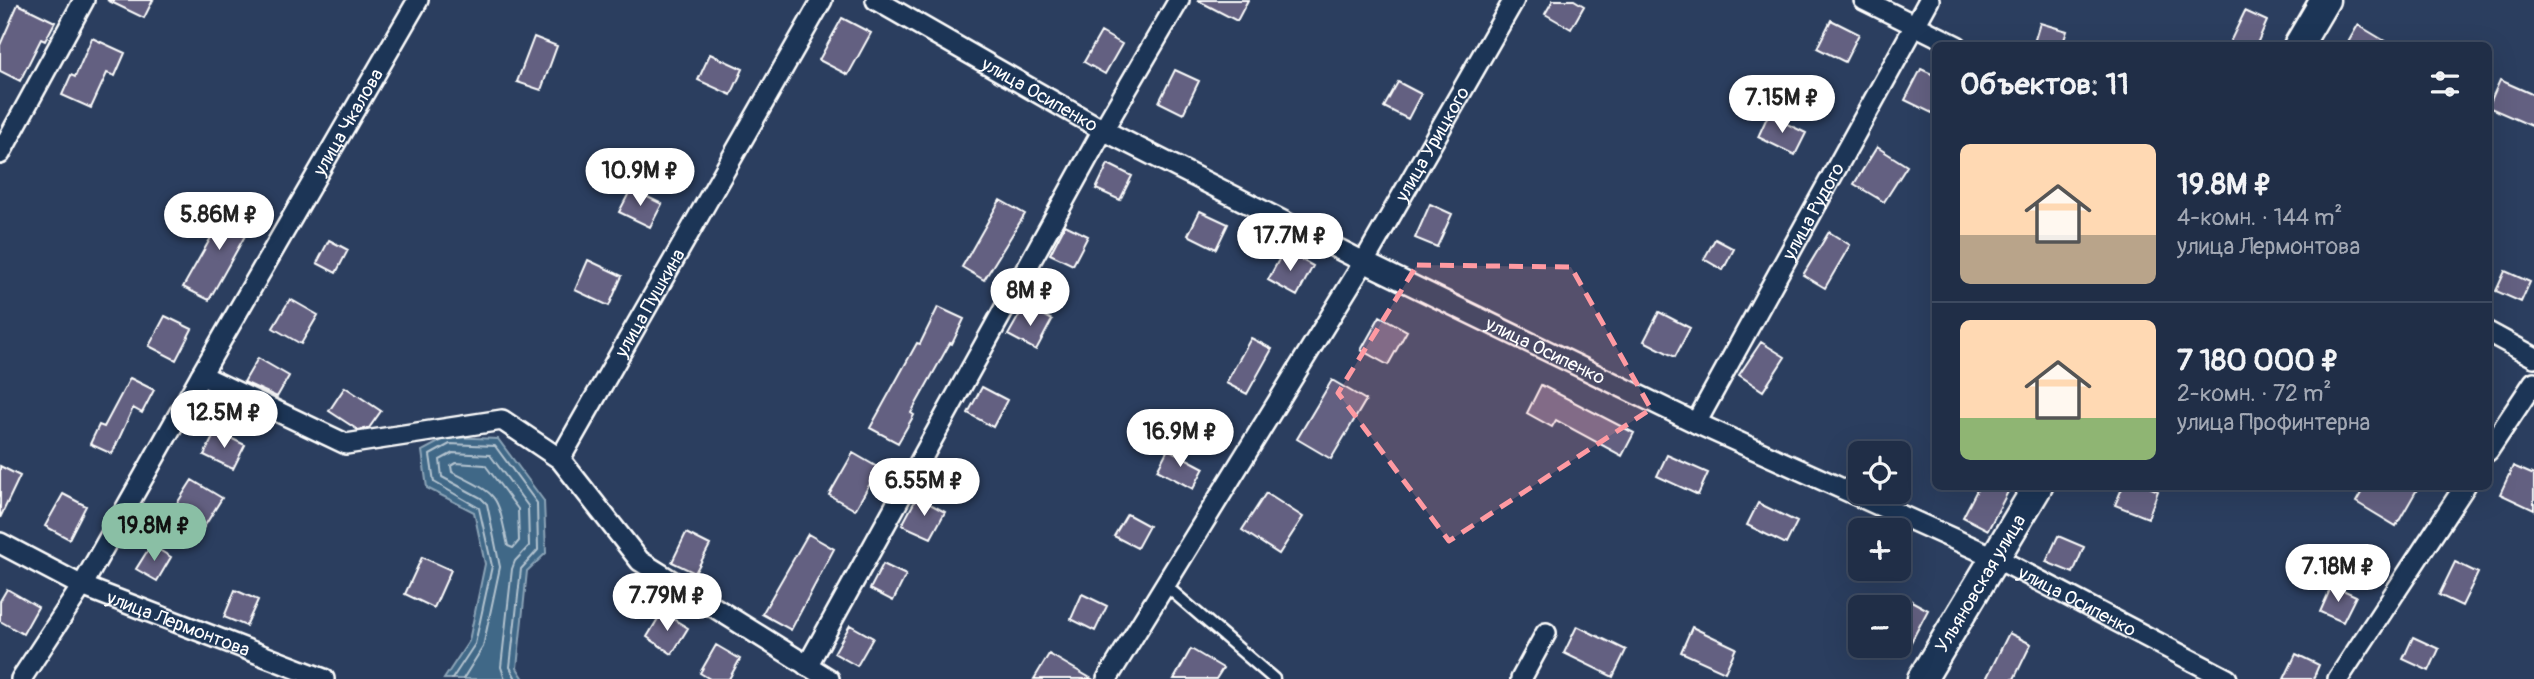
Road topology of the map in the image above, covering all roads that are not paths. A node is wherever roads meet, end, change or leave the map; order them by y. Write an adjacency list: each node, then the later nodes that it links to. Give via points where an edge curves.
1 (84, 0): 14 (street)
2 (418, 0): 18 (street, улица Чкалова)
3 (822, 0): 22 (street, улица Пушкина)
4 (876, 0): 13 (street, улица Осипенко)
5 (1179, 0): 13 (street)
6 (1514, 0): 15 (street, улица Урицкого)
7 (1864, 0): 10 (street)
8 (1929, 0): 10 (street, улица Рудого)
9 (2325, 0): 12 (street)
10 (1916, 24): 11 (street); 20 (street, улица Рудого)
11 (1950, 42)
12 (2300, 42)
13 (1103, 130): 15 (street, улица Осипенко); 30 (street)
14 (0, 154)
15 (1364, 262): 20 (street, улица Осипенко); 28 (street, улица Урицкого)
16 (2492, 334): 17 (street)
17 (2534, 357)
18 (201, 375): 22 (street, via 346,444 502,420); 27 (street, улица Чкалова)
19 (2534, 382): 21 (street)
20 (1696, 423): 26 (street, улица Осипенко)
21 (2492, 445)
22 (560, 459): 30 (street, via 640,561)
23 (2036, 490): 26 (street, Ульяновская улица)
24 (2462, 490): 39 (street)
25 (0, 543): 27 (street, улица Лермонтова)
26 (1996, 558): 37 (street, Ульяновская улица); 38 (street, улица Осипенко)
27 (82, 586): 31 (street, улица Чкалова); 32 (street, улица Лермонтова)
28 (1166, 586): 34 (street, улица Урицкого); 35 (lane)
29 (1546, 633): 36 (street)
30 (807, 666): 33 (street)
31 (22, 679)
32 (324, 679)
33 (829, 679)
34 (1107, 679)
35 (1274, 679)
36 (1521, 679)
37 (1922, 679)
38 (2227, 679)
39 (2339, 679)

